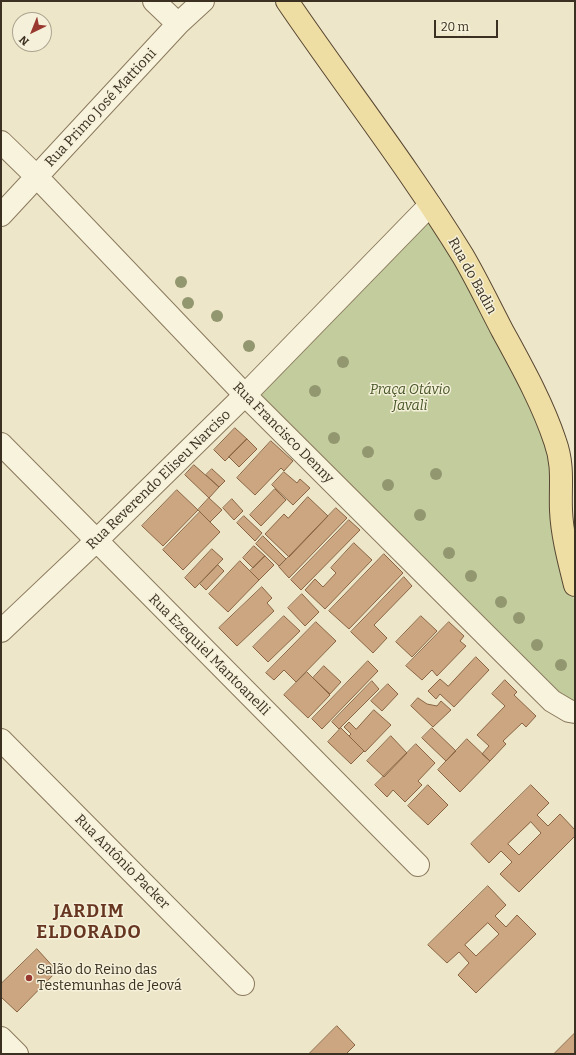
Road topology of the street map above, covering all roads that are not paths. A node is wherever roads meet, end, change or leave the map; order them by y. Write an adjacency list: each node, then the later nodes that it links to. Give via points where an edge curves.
1 (154, 1): 4 (street)
2 (203, 1): 4 (street, Rua Primo José Mattioni)
3 (287, 1): 7 (main road, Rua do Badin)
4 (178, 24): 6 (street, Rua Primo José Mattioni)
5 (1, 142): 6 (street, Rua Francisco Denny)
6 (37, 177): 8 (street, Rua Primo José Mattioni); 9 (street, Rua Francisco Denny)
7 (430, 205): 9 (street, Rua Reverendo Eliseu Narciso); 12 (main road, Rua do Badin, via 464,258 548,422 561,465 561,510 566,551)
8 (1, 215)
9 (245, 395): 11 (street, Rua Reverendo Eliseu Narciso); 14 (street, Rua Francisco Denny, via 552,701)
10 (1, 444): 11 (street, Rua Ezequiel Mantoanelli)
11 (96, 541): 13 (street, Rua Reverendo Eliseu Narciso); 16 (street, Rua Ezequiel Mantoanelli)
12 (575, 585)
13 (1, 630)
14 (575, 712)
15 (1, 740): 17 (street, Rua Antônio Packer)
16 (418, 865)
17 (243, 984)
18 (1, 1038): 19 (street)
19 (17, 1054)

